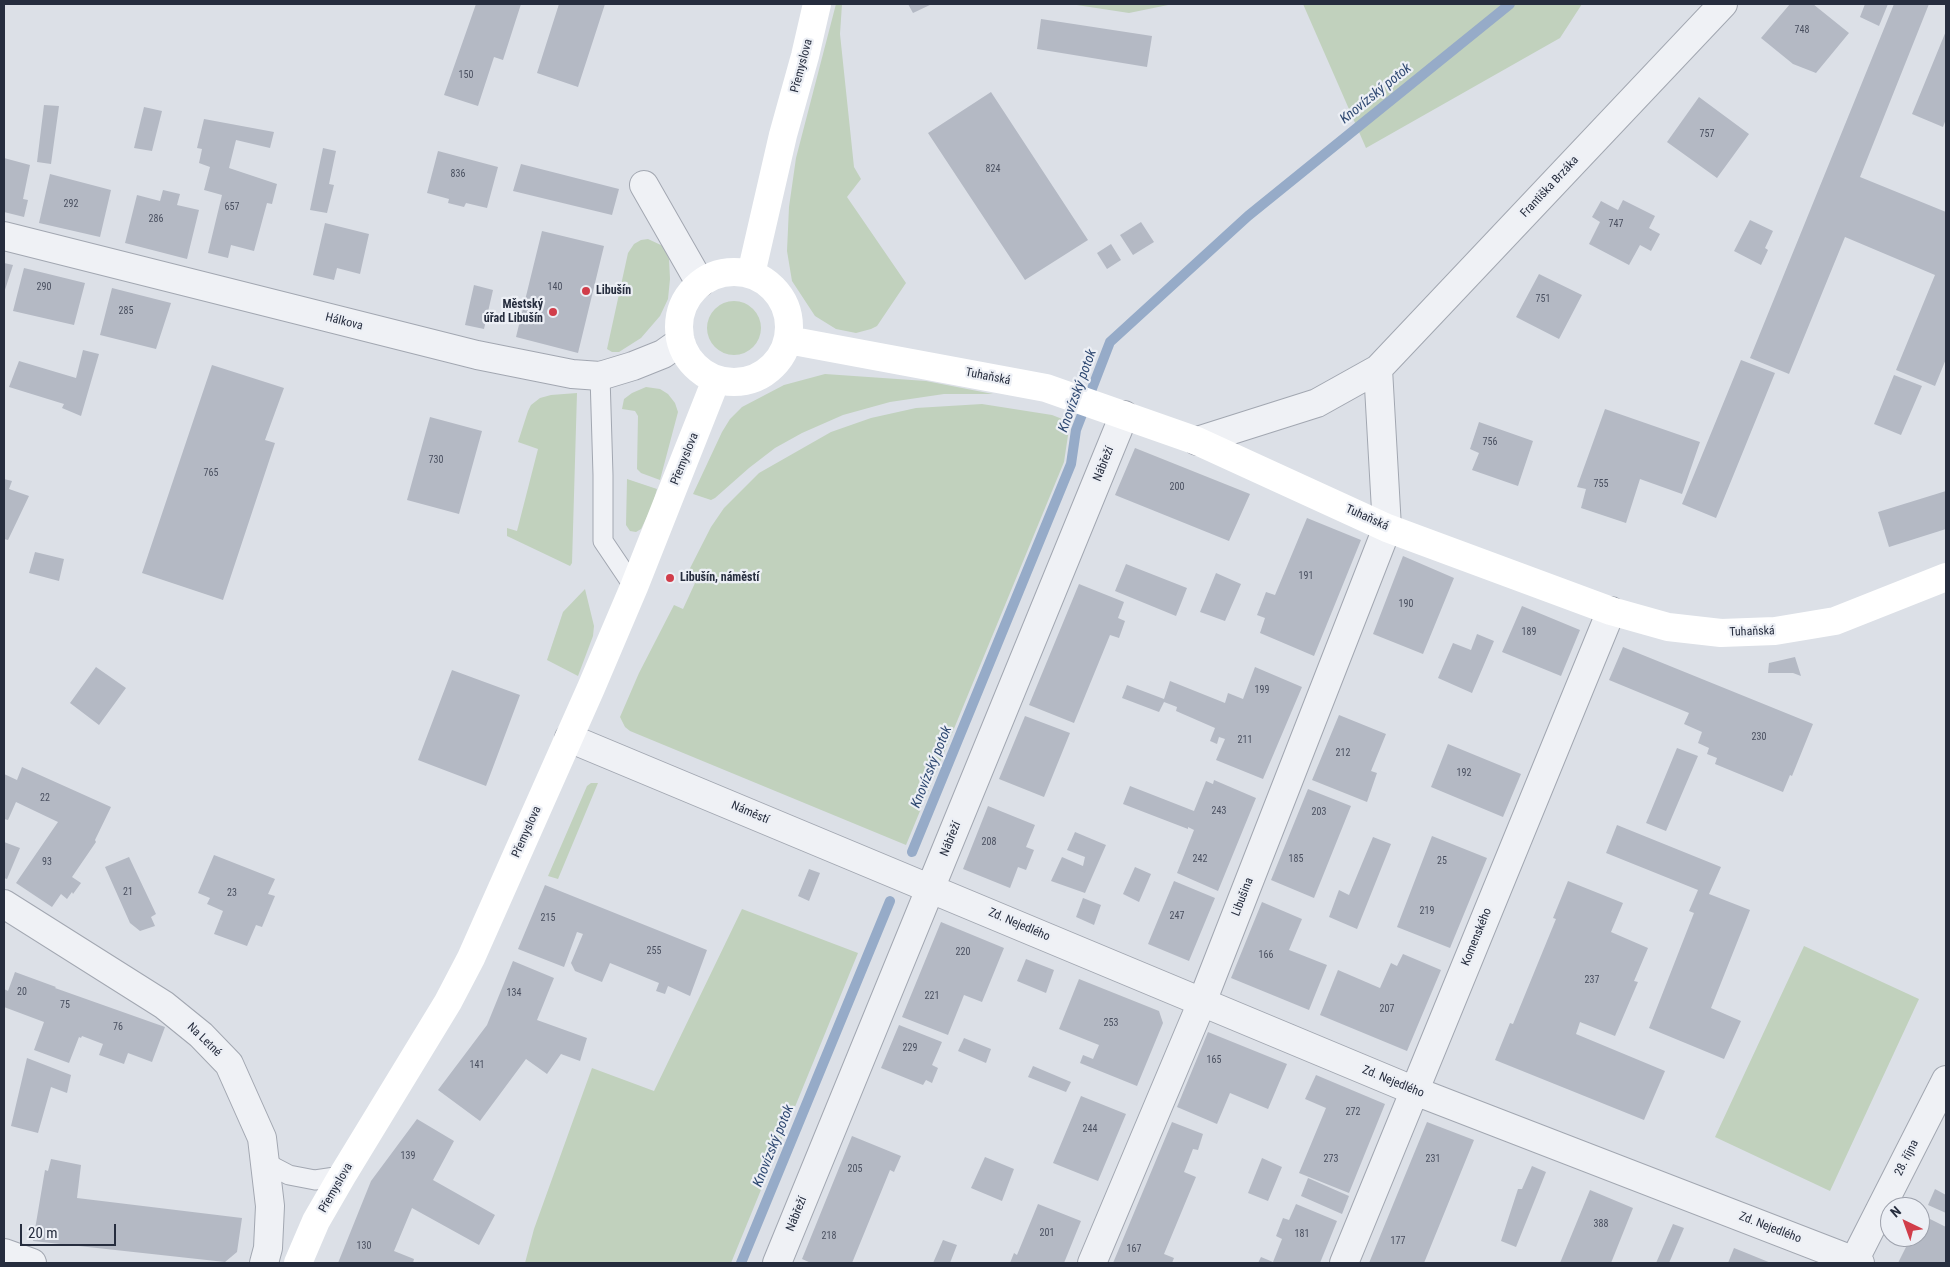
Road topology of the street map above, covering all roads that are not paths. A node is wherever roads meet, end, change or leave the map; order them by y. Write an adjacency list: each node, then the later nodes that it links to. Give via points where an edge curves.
1 (818, 4): 5 (street, Přemyslova)
2 (1723, 4): 9 (street, Františka Brzáka)
3 (644, 185): 6 (street)
4 (4, 236): 10 (street, Hálkova, via 477,355 572,374)
5 (751, 274): 6 (street, via 719,274); 7 (street, via 769,284 782,300 789,319)
6 (700, 284): 8 (street, via 681,310)
7 (788, 340): 11 (street, via 778,360 761,375 740,382); 12 (street, Tuhaňská, via 1055,390)
8 (680, 342): 10 (street, Hálkova, via 663,354); 11 (street, via 690,362)
9 (1378, 370): 13 (street, Františka Brzáka, via 1318,403); 14 (street)
10 (600, 376): 16 (lane, via 603,541)
11 (716, 380): 16 (street, Přemyslova)
12 (1117, 412): 13 (street, Tuhaňská); 19 (street, Nábřeží)
13 (1197, 442): 14 (street, Tuhaňská)
14 (1387, 528): 17 (street, Tuhaňská); 21 (street, Libušina)
15 (1946, 577): 17 (street, Tuhaňská, via 1835,621 1775,631 1721,633 1668,627)
16 (634, 587): 18 (street, Přemyslova)
17 (1610, 611): 23 (street, Komenského)
18 (569, 738): 19 (street, Náměstí); 25 (street, Přemyslova, via 471,958 448,1002)
19 (930, 888): 21 (street, Zd. Nejedlého); 31 (street, Nábřeží)
20 (4, 904): 24 (street, Na Letné, via 164,1005 201,1035 229,1064 262,1138)
21 (1202, 1002): 23 (street, Zd. Nejedlého); 32 (street, Libušina)
22 (1946, 1080): 27 (street, 28. října)
23 (1415, 1091): 27 (street, Zd. Nejedlého); 33 (street, Komenského)
24 (266, 1163): 25 (lane, via 289,1176 316,1180); 29 (street, Na Letné, via 270,1206)
25 (342, 1176): 30 (street, Přemyslova)
26 (4, 1253): 28 (street)
27 (1856, 1262)
28 (32, 1263)
29 (264, 1263)
30 (298, 1263)
31 (777, 1263)
32 (1092, 1263)
33 (1344, 1263)

